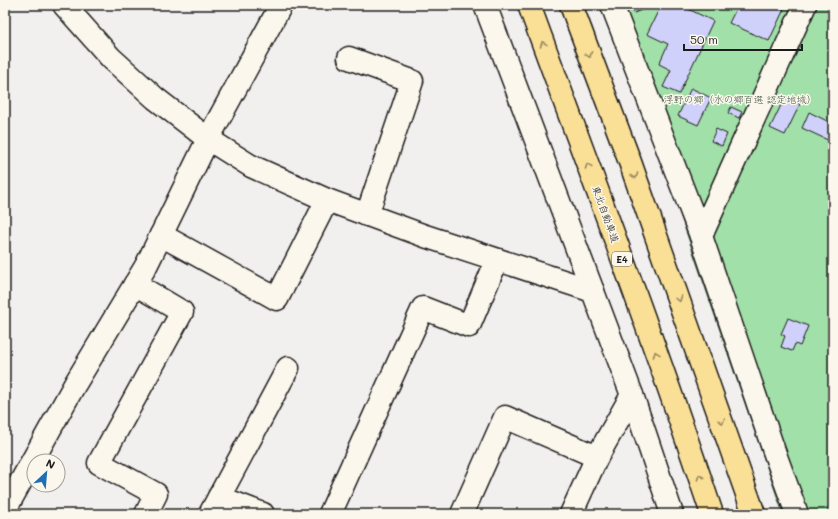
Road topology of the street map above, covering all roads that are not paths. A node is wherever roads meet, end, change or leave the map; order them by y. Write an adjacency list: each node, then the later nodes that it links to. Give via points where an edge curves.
1 (64, 5): 9 (street, via 111,58 155,98)
2 (281, 5): 9 (street)
3 (485, 5): 16 (street)
4 (528, 5): 28 (highway, 東北自動車道 / E4, one-way to 4)
5 (571, 5): 29 (highway, one-way to 29, via 635,177)
6 (612, 5): 13 (street)
7 (805, 5): 13 (street)
8 (349, 58): 11 (street, via 412,81)
9 (208, 139): 10 (street, via 251,166); 12 (street)
10 (327, 200): 11 (street); 12 (street, via 277,299)
11 (367, 215): 14 (street)
12 (160, 236): 15 (street)
13 (701, 236): 30 (street)
14 (497, 260): 16 (street); 24 (street, via 469,326 424,308)
15 (135, 284): 21 (street, via 75,384); 22 (street, via 182,312 99,463 156,494)
16 (593, 291): 18 (street)
17 (288, 368): 20 (street)
18 (632, 395): 19 (street); 27 (street)
19 (597, 457): 25 (street, via 505,418); 26 (street)
20 (214, 505): 23 (street)
21 (5, 510)
22 (146, 514)
23 (263, 514)
24 (330, 514)
25 (462, 514)
26 (571, 514)
27 (672, 514)
28 (712, 514)
29 (754, 514)
30 (797, 514)

